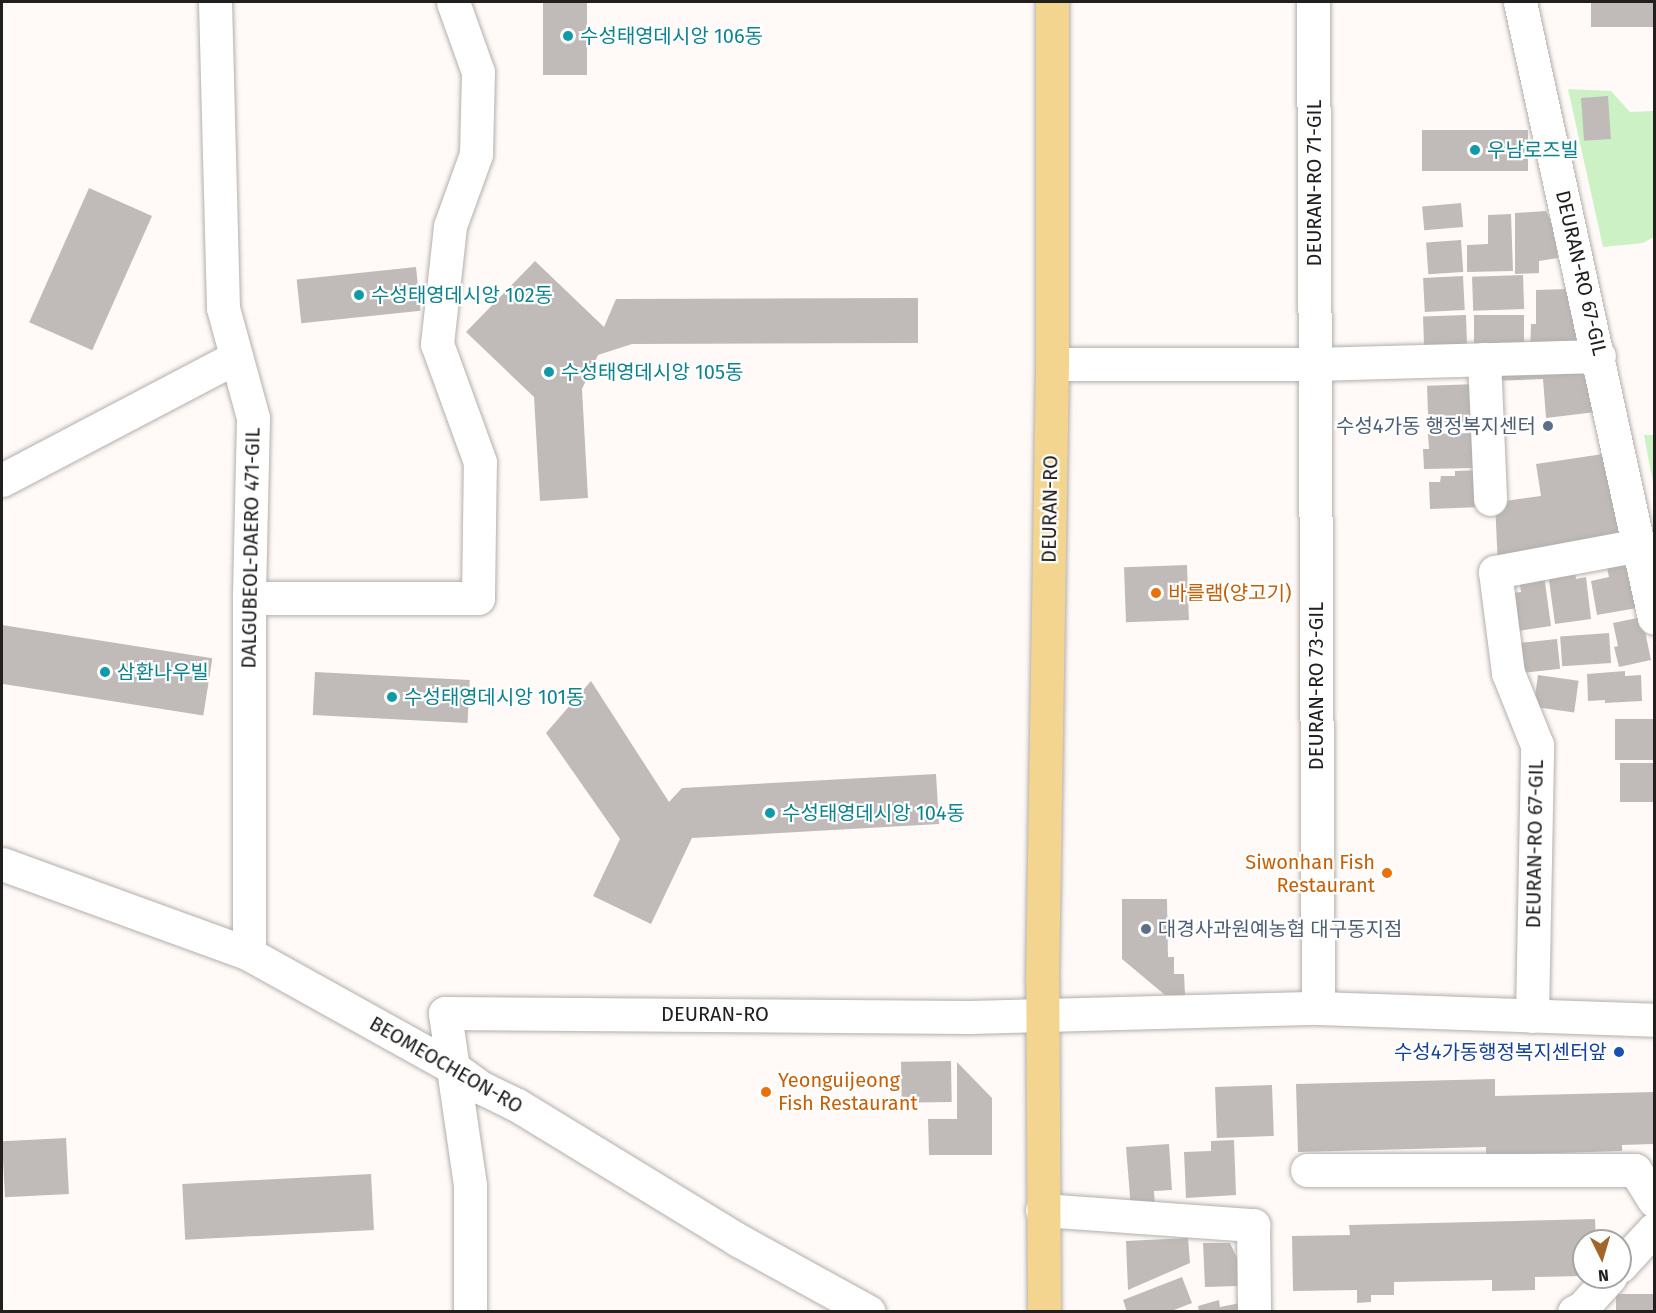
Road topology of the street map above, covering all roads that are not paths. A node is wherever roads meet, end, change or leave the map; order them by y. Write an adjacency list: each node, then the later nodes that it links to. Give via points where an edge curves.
1 (215, 2): 7 (street, DALGUBEOL-DAERO 471-GIL, via 223,308)
2 (453, 2): 14 (street, via 478,72 476,154 450,226 437,344 480,462 478,598)
3 (1052, 2): 9 (main road, DEURAN-RO)
4 (1313, 2): 10 (street, DEURAN-RO 71-GIL)
5 (1520, 2): 6 (street, DEURAN-RO 67-GIL)
6 (1599, 356): 8 (street); 13 (street, DEURAN-RO 67-GIL)
7 (236, 357): 11 (street); 14 (street, DALGUBEOL-DAERO 471-GIL, via 253,418)
8 (1484, 359): 10 (street); 12 (street)
9 (1052, 363): 10 (street); 19 (main road, DEURAN-RO)
10 (1314, 364): 18 (street, DEURAN-RO 73-GIL)
11 (2, 480)
12 (1490, 499)
13 (1639, 545): 15 (street, DEURAN-RO 67-GIL); 20 (street, DEURAN-RO 67-GIL, via 1495,572 1508,673 1537,745)
14 (249, 598): 17 (street, DALGUBEOL-DAERO 471-GIL)
15 (1654, 618)
16 (2, 864): 17 (street, BEOMEOCHEON-RO)
17 (249, 954): 22 (street, BEOMEOCHEON-RO)
18 (1318, 1008): 19 (street); 20 (street)
19 (1041, 1016): 22 (street, DEURAN-RO, via 445,1013); 25 (main road, DEURAN-RO)
20 (1532, 1016): 21 (street)
21 (1654, 1020)
22 (454, 1068): 29 (street, via 470,1185); 30 (street, BEOMEOCHEON-RO, via 738,1240)
23 (1308, 1170): 24 (street, via 1635,1170)
24 (1654, 1200)
25 (1042, 1210): 31 (main road, DEURAN-RO); 32 (street, via 1252,1225)
26 (1654, 1229): 27 (street)
27 (1632, 1253)
28 (1599, 1289): 33 (street, via 1582,1308)
29 (470, 1311)
30 (868, 1311)
31 (1044, 1311)
32 (1254, 1311)
33 (1574, 1311)

